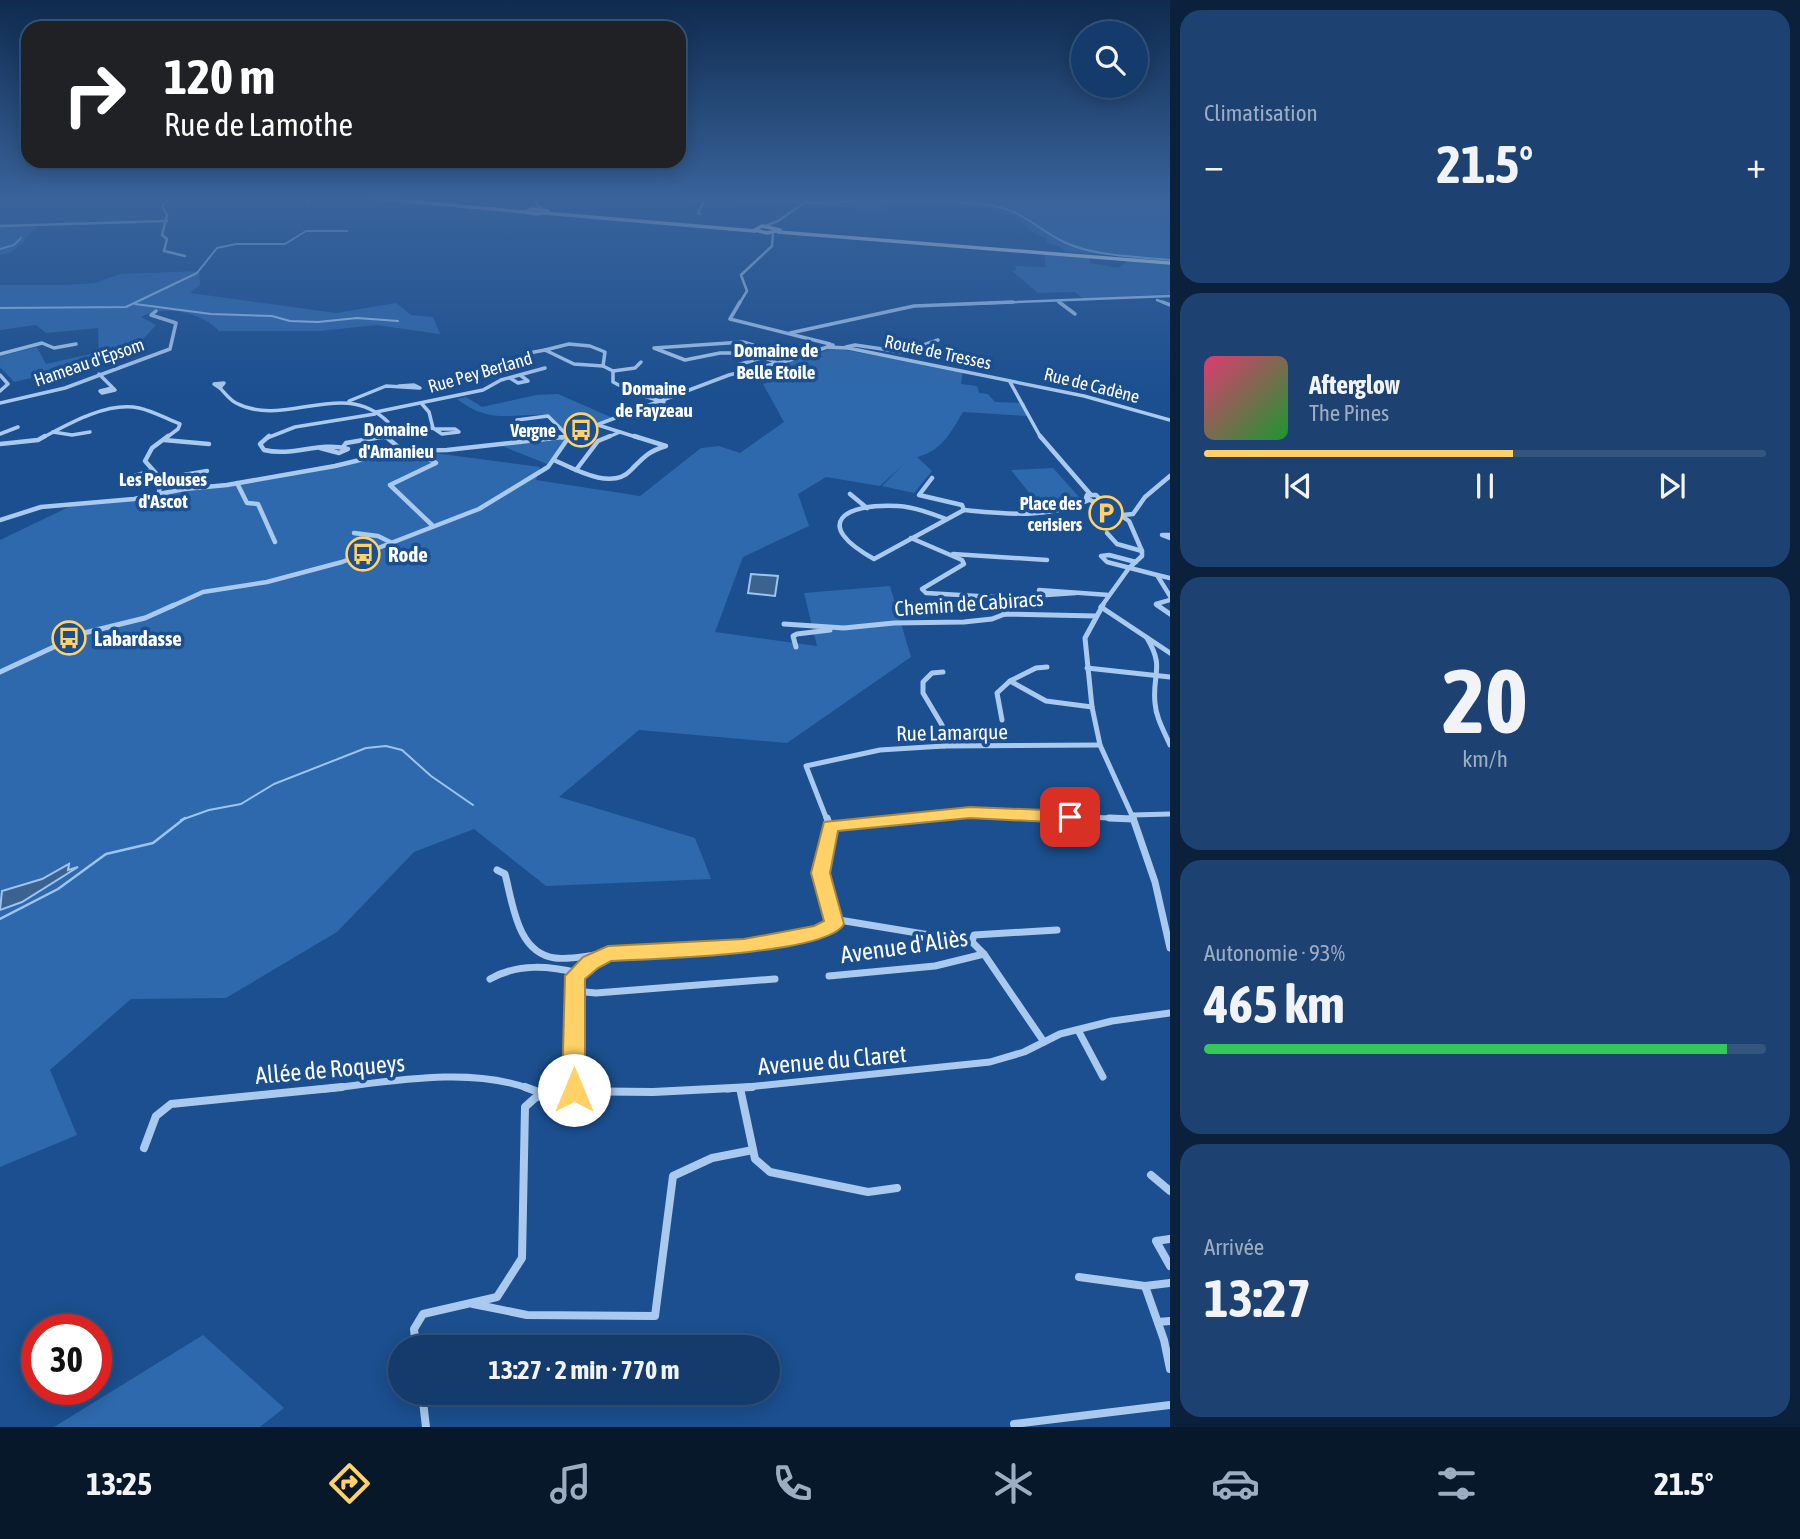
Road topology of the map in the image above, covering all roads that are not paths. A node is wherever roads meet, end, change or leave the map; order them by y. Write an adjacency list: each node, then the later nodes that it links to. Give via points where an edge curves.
1 (753, 264): 8 (street, via 741,275 747,291 730,318)
2 (1170, 296): 3 (street)
3 (1154, 299): 4 (street); 5 (street)
4 (1058, 301): 7 (street); 8 (street, via 914,306)
5 (1170, 305)
6 (156, 311): 24 (street, Hameau d'Epsom, via 150,315 176,323 170,349)
7 (1075, 314)
8 (790, 333): 11 (street)
9 (938, 340): 12 (street, via 901,352)
10 (76, 344): 16 (street, via 54,348 41,343)
11 (831, 346): 12 (street, Route de Tresses); 19 (street)
12 (845, 347): 28 (street, Route de Tresses)
13 (545, 350): 14 (street); 20 (street, via 574,364); 20 (street, via 588,344 605,352)
14 (529, 353)
15 (754, 353): 15 (street, via 753,345 743,342 654,348 685,360); 17 (street)
16 (0, 354)
17 (766, 357): 19 (street); 23 (street, via 738,365)
18 (641, 362): 22 (street, via 635,368)
19 (778, 363): 23 (street)
20 (603, 366): 22 (street)
21 (545, 368): 26 (street, Rue Pey Berland)
22 (613, 370): 34 (street, via 613,382)
23 (745, 370): 36 (street)
24 (99, 374): 31 (street); 37 (street, Hameau d'Epsom, via 44,394)
25 (0, 375): 33 (street, via 8,384)
26 (520, 375): 27 (street, Rue Pey Berland); 27 (street, via 528,381 518,383)
27 (510, 378): 38 (street, Rue Pey Berland, via 484,390)
28 (1007, 380): 40 (street, Rue de Cadène); 67 (street, Route de Tresses, via 1025,403 1038,434)
29 (668, 383): 34 (street)
30 (398, 386): 30 (street, via 411,390 420,388 414,385); 35 (street, via 372,390)
31 (112, 388)
32 (220, 388): 35 (street, via 233,401 250,408)
33 (0, 391)
34 (648, 396): 36 (street)
35 (349, 401): 39 (street)
36 (662, 402): 41 (street)
37 (0, 403)
38 (422, 403): 39 (street, Rue Pey Berland); 44 (street)
39 (379, 413): 50 (street, via 388,422); 50 (street, Rue Pey Berland, via 279,431 260,444 278,454 320,448 339,453 348,450 343,447 346,443)
40 (1170, 419)
41 (598, 425): 47 (street); 49 (street)
42 (556, 426): 42 (street, via 548,416 517,421 524,430); 49 (street)
43 (18, 427): 48 (street)
44 (434, 429): 44 (street, via 449,434 459,432 455,429); 50 (street)
45 (53, 432): 46 (street); 51 (street, via 82,416 127,407 180,424); 52 (street, via 33,442)
46 (90, 432)
47 (621, 432): 57 (street, via 598,441); 57 (street, via 666,446 640,457 624,476 605,478)
48 (0, 434)
49 (568, 435): 55 (street); 56 (street)
50 (385, 438): 54 (street)
51 (163, 440): 53 (street); 58 (street, via 145,459)
52 (0, 444)
53 (209, 444)
54 (402, 450): 55 (street); 64 (street)
55 (422, 450): 73 (street, via 435,465 390,485)
56 (554, 460): 57 (street); 73 (street, via 540,474 479,509)
57 (576, 470)
58 (152, 471): 62 (street); 63 (street)
59 (206, 471): 62 (street)
60 (1170, 476): 70 (street, via 1133,514)
61 (932, 478): 69 (street, via 919,495)
62 (161, 479): 65 (street)
63 (121, 483)
64 (237, 483): 65 (street); 77 (street, via 246,502 258,504)
65 (162, 494): 72 (street, via 41,507)
66 (850, 494): 68 (street)
67 (1090, 498): 69 (street, via 1069,511 1041,515); 70 (street)
68 (867, 508): 71 (street, via 910,508); 76 (street, via 839,522 842,540 852,549 874,559)
69 (964, 510): 71 (street)
70 (1123, 515): 79 (street)
71 (946, 519): 76 (street)
72 (0, 520)
73 (433, 526): 78 (street)
74 (354, 533): 78 (street)
75 (1107, 533): 79 (street, via 1118,546)
76 (911, 538): 80 (street)
77 (277, 540)
78 (392, 543): 100 (street, via 267,582 203,592 145,618 84,633)
79 (1142, 551): 82 (street)
80 (948, 554): 81 (street); 90 (street, via 964,564 922,589 926,593 994,597)
81 (1047, 560)
82 (1136, 562): 83 (street); 83 (street, via 1101,556 1103,561)
83 (1129, 568): 84 (street); 87 (street)
84 (1157, 575): 85 (street); 88 (street)
85 (1170, 578)
86 (1076, 593): 86 (street, via 1070,590 1039,590 1046,595); 87 (street)
87 (1109, 595): 89 (street)
88 (1170, 598): 91 (street, via 1156,603)
89 (1101, 607): 92 (street); 95 (street)
90 (1004, 614): 92 (street, Chemin de Cabiracs); 94 (street, Chemin de Cabiracs, via 992,620)
91 (1170, 614)
92 (1096, 616): 99 (street, via 1085,638)
93 (784, 624): 94 (street, Chemin de Cabiracs)
94 (844, 628): 96 (street, Chemin de Cabiracs, via 797,634 793,636)
95 (1147, 638): 97 (street); 102 (street, via 1159,655)
96 (796, 646)
97 (1170, 653)
98 (1047, 667): 104 (street)
99 (1087, 668): 102 (street); 105 (street)
100 (0, 672)
101 (943, 672): 109 (street, via 932,673 923,682 923,693 942,725)
102 (1158, 676): 103 (street); 107 (street, via 1154,699)
103 (1170, 677)
104 (1010, 681): 105 (street, via 1054,703); 106 (street, via 995,695)
105 (1092, 707): 108 (street)
106 (1002, 720)
107 (1169, 740)
108 (1100, 745): 109 (street, Rue Lamarque); 111 (street)
109 (944, 746): 112 (street, Rue Lamarque, via 880,750 806,766)
110 (1170, 814): 111 (street)
111 (1132, 817): 112 (street, via 970,812); 117 (street, via 1155,882)
112 (830, 826): 114 (street, via 820,873)
113 (496, 870): 120 (street, via 505,874 526,942 553,958)
114 (833, 919): 116 (street); 118 (street, via 834,924 818,932 770,942)
115 (1057, 930): 116 (street, via 974,935)
116 (972, 942): 119 (street)
117 (1170, 948)
118 (608, 954): 120 (street); 121 (street)
119 (984, 954): 122 (street, Avenue d'Aliès, via 935,966); 128 (street)
120 (572, 956): 121 (street)
121 (580, 972): 124 (street, via 536,967 499,973); 125 (street, via 575,976)
122 (829, 976)
123 (775, 978): 125 (street)
124 (490, 979)
125 (574, 991): 131 (street)
126 (1170, 1013): 127 (street, Avenue du Claret)
127 (1079, 1030): 128 (street, Avenue du Claret); 129 (street)
128 (1044, 1042): 130 (street, Avenue du Claret, via 990,1062)
129 (1103, 1077)
130 (740, 1088): 131 (street, Avenue du Claret); 134 (street)
131 (574, 1090): 132 (street, Avenue du Claret)
132 (544, 1094): 133 (street, Allée de Roqueys, via 512,1082 475,1077 171,1104 156,1116); 143 (street, via 525,1107 523,1258 497,1297)
133 (145, 1148)
134 (753, 1150): 136 (street, via 770,1172 868,1192); 143 (street, via 703,1158 673,1175 655,1316 527,1315)
135 (1151, 1175): 137 (street)
136 (897, 1188)
137 (1170, 1191)
138 (1170, 1239): 139 (street, via 1156,1241)
139 (1170, 1266)
140 (1079, 1277): 142 (street)
141 (1170, 1283): 142 (street)
142 (1145, 1286): 145 (street)
143 (472, 1304): 146 (street, via 423,1314)
144 (1170, 1321): 145 (street)
145 (1158, 1322): 147 (street)
146 (415, 1335)
147 (1170, 1369)
148 (423, 1405): 151 (street)
149 (1170, 1405): 150 (street)
150 (1014, 1424)
151 (426, 1427)

